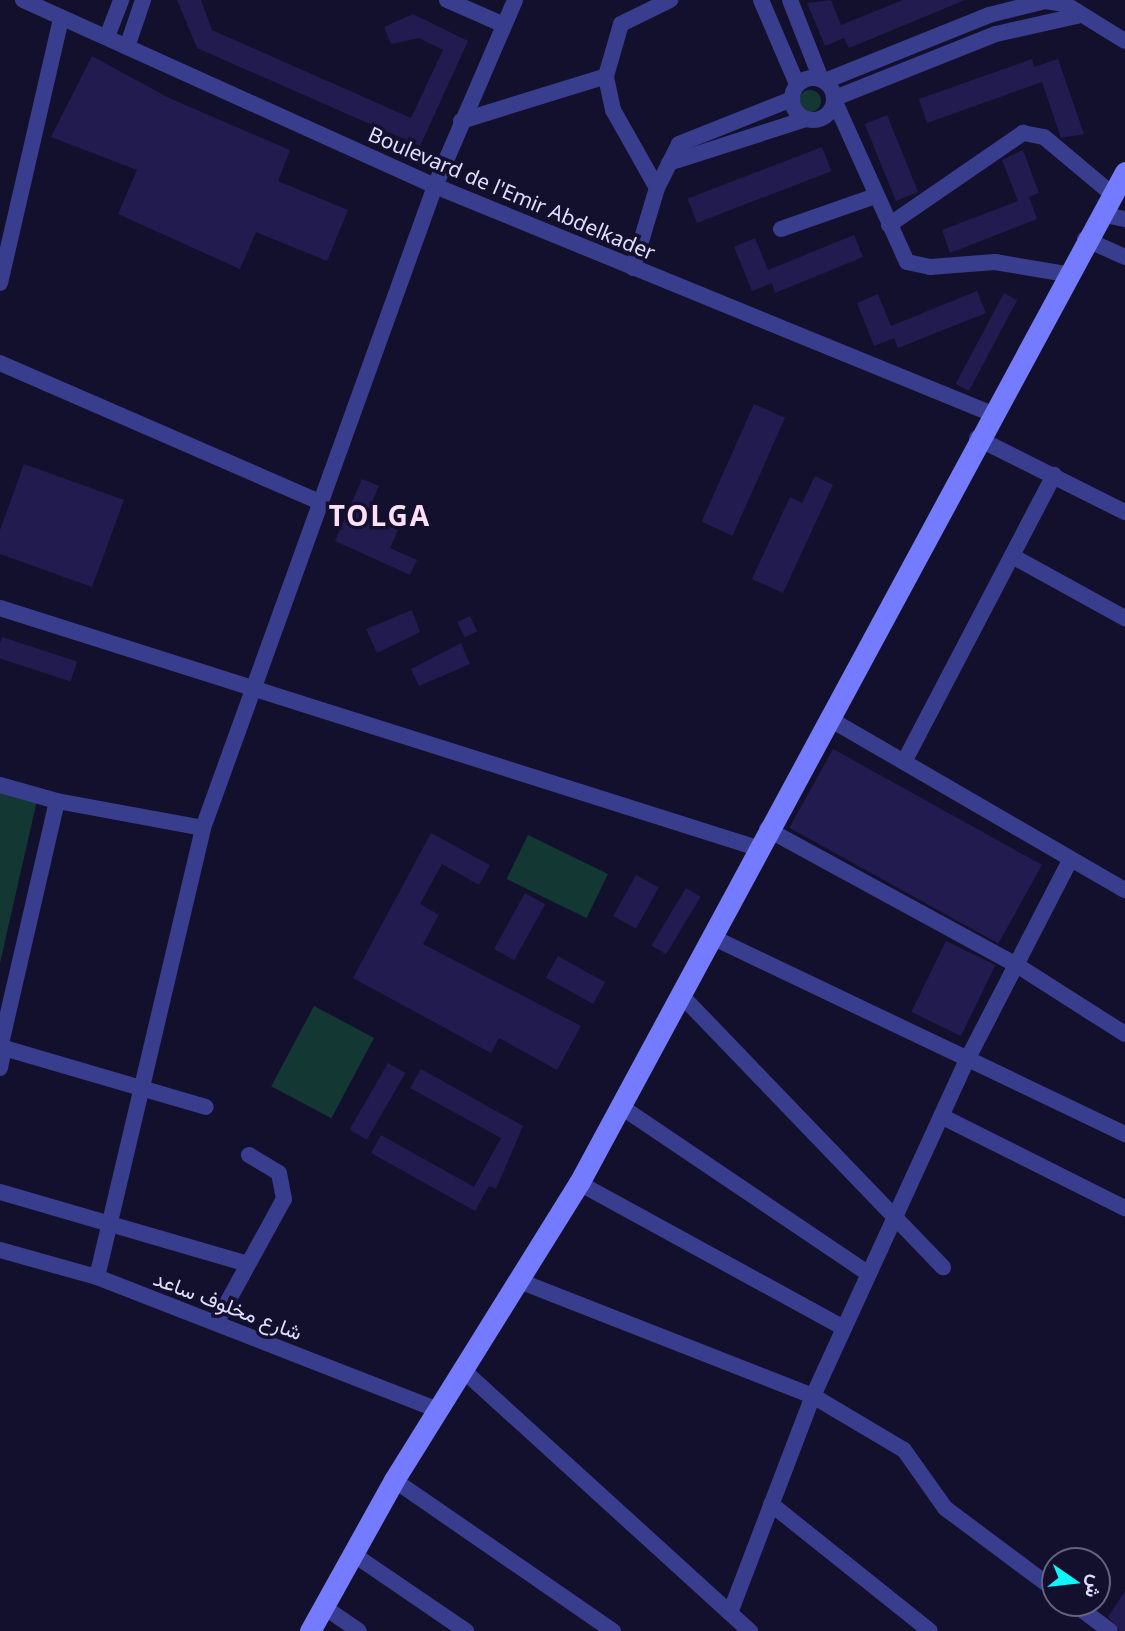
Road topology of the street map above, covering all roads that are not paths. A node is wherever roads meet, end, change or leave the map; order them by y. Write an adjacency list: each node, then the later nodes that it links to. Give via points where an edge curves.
1 (23, 0): 11 (street, Boulevard de l'Emir Abdelkader)
2 (121, 0): 14 (street)
3 (143, 0): 16 (street)
4 (447, 0): 12 (street)
5 (514, 0): 12 (street)
6 (670, 0): 17 (street, via 621,24)
7 (761, 0): 19 (street)
8 (790, 0): 18 (street)
9 (986, 7): 10 (street, via 1045,1); 13 (street); 18 (street)
10 (1065, 7): 13 (street); 15 (street)
11 (61, 19): 14 (street, Boulevard de l'Emir Abdelkader); 39 (street)
12 (504, 25): 22 (street)
13 (996, 34): 20 (street)
14 (107, 37): 16 (street, Boulevard de l'Emir Abdelkader)
15 (1125, 41)
16 (127, 47): 27 (street, Boulevard de l'Emir Abdelkader)
17 (606, 76): 22 (street); 28 (street, via 613,110)
18 (823, 80): 19 (street); 20 (street)
19 (795, 92): 21 (street); 23 (street)
20 (835, 100): 21 (street, via 821,119); 30 (street)
21 (806, 119): 24 (street)
22 (461, 121): 27 (street)
23 (679, 145): 24 (street); 25 (street)
24 (688, 161): 25 (street)
25 (670, 163): 28 (street)
26 (1125, 172): 29 (street)
27 (435, 186): 37 (street, Boulevard de l'Emir Abdelkader); 44 (street)
28 (657, 188): 37 (street)
29 (1112, 194): 31 (street); 33 (street, via 1044,137 1023,133)
30 (874, 196): 33 (street); 34 (street)
31 (1101, 214): 32 (street); 35 (street)
32 (1125, 219)
33 (888, 225): 38 (street, via 912,265 995,262)
34 (780, 229)
35 (1085, 239): 36 (street); 38 (street)
36 (1125, 257)
37 (632, 268): 41 (street, Boulevard de l'Emir Abdelkader)
38 (1067, 274): 41 (street)
39 (0, 283)
40 (0, 363): 44 (street)
41 (990, 413): 42 (street)
42 (977, 438): 43 (street); 50 (street)
43 (1054, 475): 45 (street); 46 (street)
44 (319, 502): 49 (street)
45 (1125, 512)
46 (1012, 555): 48 (street); 51 (street)
47 (0, 608): 49 (street)
48 (1125, 618)
49 (251, 684): 54 (street); 56 (street)
50 (828, 718): 51 (street); 55 (street)
51 (904, 762): 57 (street)
52 (0, 785): 53 (street)
53 (57, 801): 54 (street); 63 (street)
54 (203, 828): 66 (street)
55 (767, 829): 56 (street); 60 (street)
56 (757, 848): 59 (street)
57 (1070, 860): 58 (street); 60 (street)
58 (1125, 890)
59 (712, 937): 61 (street); 64 (street)
60 (1015, 964): 62 (street); 64 (street)
61 (681, 995): 67 (street); 75 (street)
62 (1125, 1034)
63 (2, 1048): 65 (street); 66 (street)
64 (968, 1058): 69 (street); 70 (street)
65 (0, 1068)
66 (138, 1087): 68 (street); 76 (street)
67 (620, 1106): 72 (street); 80 (street)
68 (206, 1107)
69 (941, 1116): 74 (street); 75 (street)
70 (1125, 1134)
71 (249, 1155): 78 (street, via 279,1173 285,1185 284,1199)
72 (579, 1183): 82 (street); 84 (street)
73 (0, 1192): 76 (street)
74 (1125, 1208)
75 (897, 1215): 79 (street); 80 (street)
76 (113, 1225): 78 (street); 81 (street)
77 (0, 1250): 81 (street, شارع مخلوف ساعد)
78 (248, 1264): 83 (street)
79 (943, 1267)
80 (869, 1274): 84 (street)
81 (97, 1277): 83 (street, شارع مخلوف ساعد)
82 (522, 1282): 85 (street); 86 (street)
83 (216, 1323): 87 (street, شارع مخلوف ساعد)
84 (844, 1328): 86 (street)
85 (464, 1371): 87 (street); 93 (street)
86 (813, 1396): 89 (street); 91 (street, via 904,1450 946,1508)
87 (438, 1410): 88 (street)
88 (394, 1480): 90 (street); 98 (street)
89 (771, 1504): 93 (street); 100 (street)
90 (353, 1553): 92 (street); 97 (street)
91 (1041, 1579)
92 (324, 1607): 95 (street); 96 (street)
93 (730, 1613): 99 (street)
94 (1092, 1617): 101 (street)
95 (310, 1631)
96 (359, 1631)
97 (466, 1631)
98 (613, 1631)
99 (750, 1631)
100 (930, 1631)
101 (1110, 1631)

